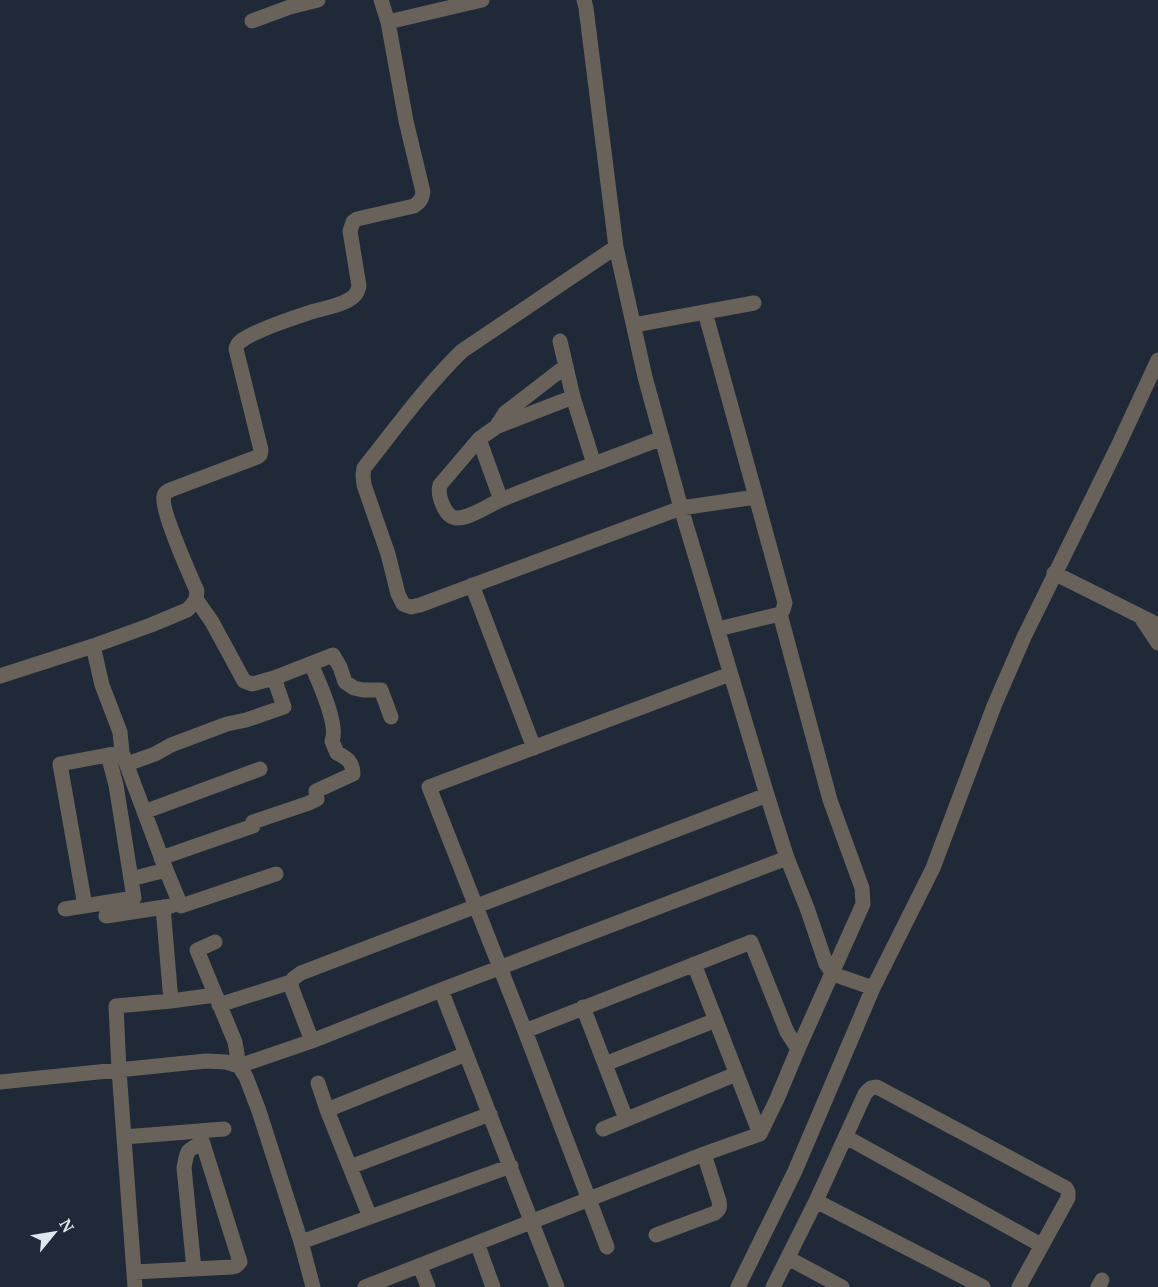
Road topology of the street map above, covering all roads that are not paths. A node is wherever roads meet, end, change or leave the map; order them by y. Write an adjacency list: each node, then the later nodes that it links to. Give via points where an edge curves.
1 (318, 0): 5 (street)
2 (381, 0): 6 (street)
3 (482, 0): 6 (street)
4 (584, 0): 7 (street)
5 (252, 21)
6 (388, 22): 24 (street, via 422,198 414,206 353,222 350,231 359,286 353,297 264,330 238,344 260,454 170,490 163,498 197,591)
7 (616, 247): 10 (street); 23 (street, via 462,351 364,468 364,485 403,604 411,607)
8 (754, 303): 9 (street)
9 (705, 312): 10 (street); 19 (street)
10 (634, 325): 16 (street)
11 (560, 341): 13 (street)
12 (1158, 360): 22 (street)
13 (566, 366): 14 (street); 15 (street, via 505,413)
14 (573, 397): 15 (street); 18 (street)
15 (496, 427): 17 (street)
16 (662, 438): 18 (street); 21 (street)
17 (479, 439): 20 (street); 20 (street, via 440,485 441,501 449,516 459,518)
18 (594, 464): 20 (street)
19 (756, 496): 21 (street); 25 (street, via 784,603)
20 (501, 500)
21 (681, 508): 23 (street); 28 (street)
22 (1054, 573): 26 (street); 54 (street, via 994,706 933,868)
23 (472, 585): 36 (street)
24 (196, 599): 30 (street, via 187,610); 34 (street, via 244,681 252,684)
25 (780, 614): 28 (street); 52 (street, via 830,800 863,897)
26 (1141, 616): 27 (street); 29 (street)
27 (1158, 625)
28 (718, 629): 32 (street)
29 (1158, 643)
30 (93, 646): 33 (street); 37 (street, via 102,685 120,732)
31 (311, 664): 34 (street); 35 (street, via 333,655 345,681 354,688 381,690); 42 (street, via 326,699 335,735 332,741 337,753 353,767 353,774 316,790 317,799 309,803 253,822 253,826)
32 (730, 674): 36 (street); 39 (street)
33 (0, 676)
34 (274, 678): 37 (street, via 284,707 227,724 155,754)
35 (390, 717)
36 (534, 748): 46 (street, via 429,788)
37 (119, 757): 40 (street); 44 (street, via 116,785); 45 (street, via 60,764)
38 (260, 769): 40 (street)
39 (767, 795): 41 (street); 46 (street)
40 (144, 812): 42 (street)
41 (787, 858): 51 (street); 52 (street)
42 (164, 864): 43 (street, via 182,906); 44 (street)
43 (276, 874)
44 (131, 879): 45 (street, via 134,898)
45 (85, 906): 47 (street)
46 (475, 906): 51 (street); 53 (street, via 301,973)
47 (64, 909)
48 (106, 916): 57 (street, via 168,906)
49 (215, 942): 56 (street, via 197,950)
50 (694, 964): 58 (street); 59 (street); 62 (street, via 751,942 787,1032)
51 (500, 968): 55 (street); 60 (street)
52 (832, 974): 54 (street); 62 (street)
53 (291, 982): 56 (street); 61 (street)
54 (873, 988): 95 (street)
55 (441, 990): 61 (street); 63 (street)
56 (217, 1000): 57 (street); 65 (street, via 235,1042)
57 (171, 1002): 66 (street, via 116,1006)
58 (583, 1007): 60 (street); 64 (street)
59 (716, 1020): 64 (street); 67 (street)
60 (525, 1030): 82 (street)
61 (312, 1041): 65 (street)
62 (798, 1049): 75 (street)
63 (466, 1054): 70 (street); 71 (street)
64 (605, 1064): 72 (street)
65 (239, 1066): 66 (street, via 206,1060); 87 (street, via 259,1111)
66 (119, 1070): 68 (street); 76 (street)
67 (736, 1074): 72 (street); 75 (street)
68 (0, 1082)
69 (318, 1083): 70 (street)
70 (327, 1110): 81 (street)
71 (490, 1114): 80 (street); 81 (street)
72 (626, 1119): 74 (street)
73 (224, 1129): 77 (street)
74 (603, 1129)
75 (760, 1134): 79 (street)
76 (124, 1137): 77 (street); 94 (street)
77 (201, 1137): 93 (street, via 187,1154 184,1168); 93 (street, via 240,1262 232,1267)
78 (846, 1137): 83 (street); 89 (street); 89 (street, via 869,1089 877,1087 1066,1188 1068,1198)
79 (704, 1154): 82 (street); 86 (street, via 719,1210)
80 (510, 1166): 84 (street); 85 (street)
81 (350, 1167): 84 (street)
82 (589, 1200): 85 (street); 90 (street)
83 (816, 1201): 91 (street); 103 (street)
84 (370, 1217): 87 (street)
85 (532, 1221): 88 (street); 100 (street)
86 (656, 1235)
87 (301, 1242): 96 (street)
88 (477, 1243): 92 (street); 99 (street)
89 (1041, 1245): 104 (street)
90 (607, 1247)
91 (788, 1258): 101 (street); 102 (street)
92 (420, 1266): 97 (street); 98 (street)
93 (194, 1269): 94 (street)
94 (134, 1279)
95 (743, 1285)
96 (313, 1287)
97 (365, 1287)
98 (428, 1287)
99 (493, 1287)
100 (557, 1287)
101 (773, 1287)
102 (842, 1287)
103 (983, 1287)
104 (1019, 1287)

